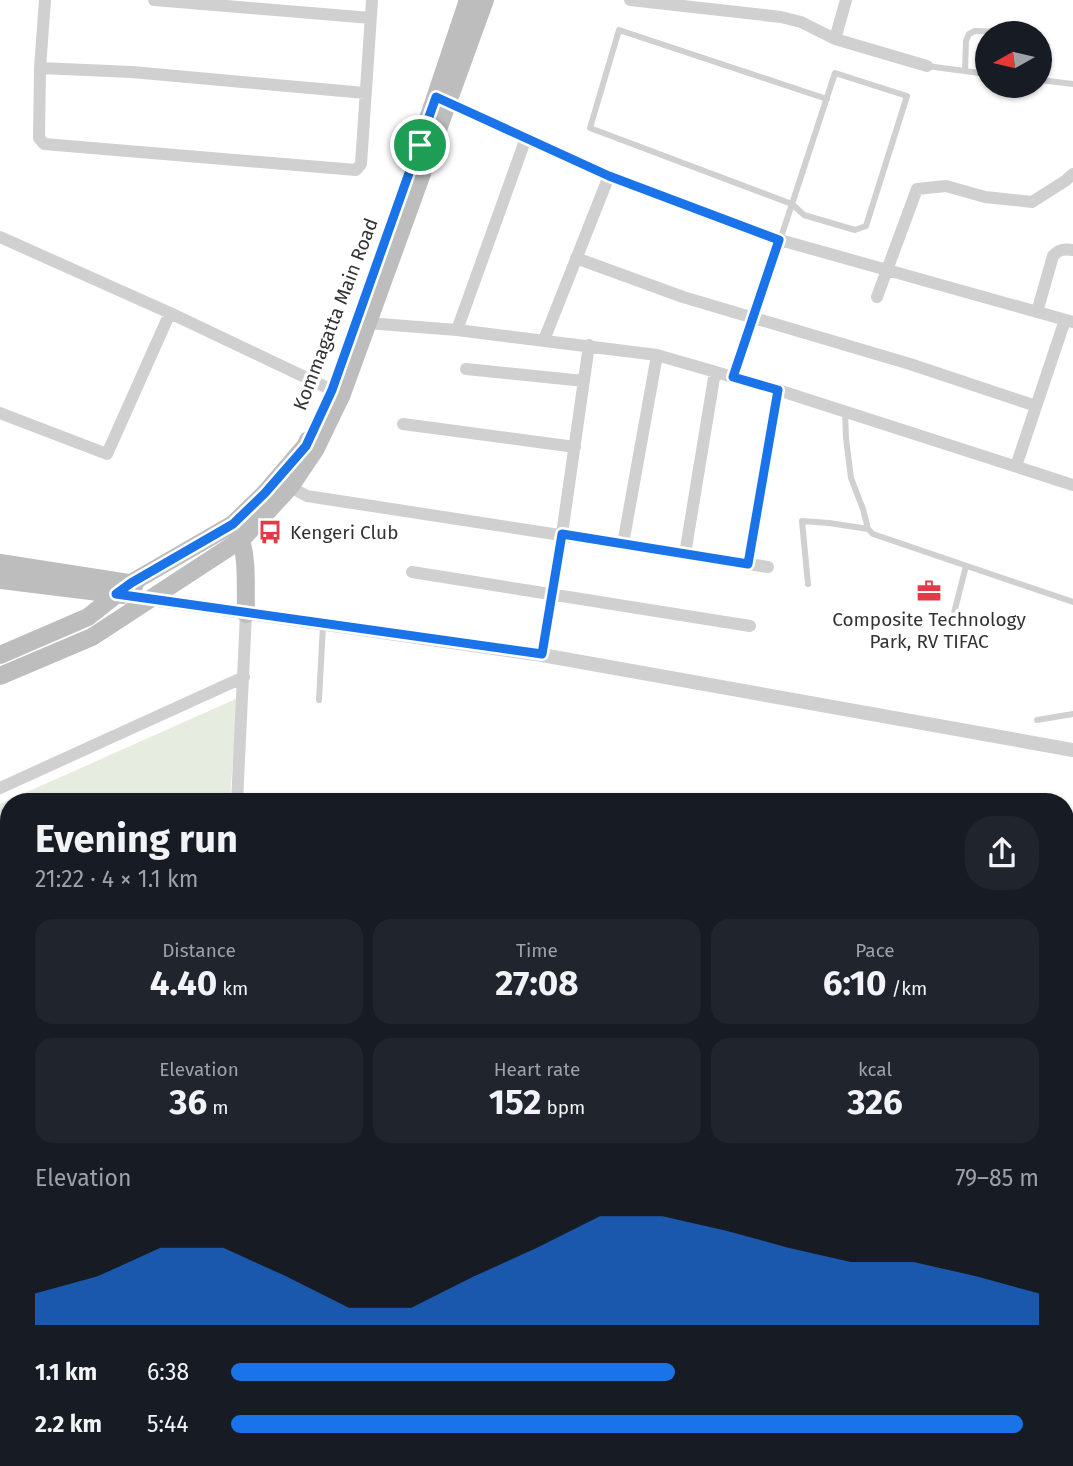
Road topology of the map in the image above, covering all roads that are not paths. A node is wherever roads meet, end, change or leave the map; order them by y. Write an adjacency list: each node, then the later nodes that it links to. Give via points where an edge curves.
1 (46, 0): 14 (street)
2 (154, 0): 10 (street)
3 (372, 0): 10 (street)
4 (468, 0): 20 (main road, Kommagatta Main Road)
5 (485, 0): 20 (main road, Kommagatta Main Road)
6 (630, 0): 9 (street)
7 (765, 0): 9 (street)
8 (846, 0): 12 (street)
9 (761, 14): 12 (street, via 801,22)
10 (371, 18): 19 (street)
11 (975, 31): 15 (lane, via 966,41)
12 (835, 39): 13 (street)
13 (927, 66): 15 (lane)
14 (40, 68): 19 (street); 19 (street, via 39,138 44,144 356,170 361,164)
15 (965, 71): 16 (lane)
16 (975, 72)
17 (1052, 81): 18 (lane)
18 (1073, 84)
19 (365, 93)
20 (441, 99): 22 (street); 36 (main road, Kommagatta Main Road); 45 (main road, Kommagatta Main Road)
21 (827, 99): 25 (lane); 25 (lane, via 835,73 907,96 866,226 855,230 830,223 804,215); 25 (lane, via 619,30 590,128)
22 (526, 138): 24 (street); 37 (street)
23 (1073, 174): 30 (street, via 1032,202 985,197 946,186 917,189)
24 (609, 176): 27 (street); 29 (street)
25 (792, 204): 27 (lane)
26 (0, 237): 33 (street)
27 (779, 240): 30 (street); 34 (street)
28 (1073, 250): 32 (street, via 1053,256)
29 (576, 258): 34 (street); 38 (street)
30 (887, 270): 31 (street); 32 (street)
31 (877, 297)
32 (1037, 312): 35 (street)
33 (170, 313): 45 (street); 49 (street, via 107,454)
34 (754, 317): 43 (street); 47 (street)
35 (1069, 321): 47 (street)
36 (367, 323): 37 (street); 54 (main road, Kommagatta Main Road, via 342,394 315,450)
37 (457, 330): 38 (street)
38 (544, 340): 39 (street)
39 (589, 345): 40 (street); 44 (street)
40 (657, 355): 42 (street); 58 (street)
41 (466, 369): 44 (street)
42 (715, 372): 43 (street); 59 (street)
43 (733, 377): 46 (street)
44 (584, 381): 51 (street)
45 (332, 390): 56 (main road, Kommagatta Main Road, via 306,446)
46 (778, 390): 48 (street); 61 (street)
47 (1036, 406): 52 (street)
48 (845, 411): 52 (street); 55 (lane, via 851,478)
49 (0, 413)
50 (403, 424): 51 (street)
51 (575, 447): 57 (street)
52 (1016, 466): 53 (street)
53 (1073, 485)
54 (290, 487): 56 (main road, Kommagatta Main Road); 57 (street, via 307,496)
55 (868, 529): 62 (lane); 67 (lane, via 802,521)
56 (237, 532): 66 (main road, Kommagatta Main Road); 68 (main road, Kommagatta Main Road); 74 (main road)
57 (562, 534): 58 (street); 70 (street)
58 (623, 544): 59 (street)
59 (685, 554): 61 (street)
60 (0, 563): 66 (main road)
61 (748, 564): 63 (street)
62 (966, 566): 72 (lane); 73 (lane)
63 (768, 567)
64 (412, 572): 70 (street)
65 (0, 580): 69 (main road)
66 (131, 583): 68 (main road); 69 (main road, Kommagatta Main Road)
67 (808, 584)
68 (167, 589): 71 (main road, Kommagatta Main Road)
69 (116, 594): 71 (main road); 78 (main road, Kommagatta Main Road, via 88,617)
70 (552, 596): 76 (street); 77 (street)
71 (151, 599): 74 (street); 79 (main road, Kommagatta Main Road, via 92,638)
72 (1073, 602)
73 (954, 613)
74 (246, 614): 75 (street); 80 (street)
75 (323, 623): 77 (street); 81 (lane)
76 (750, 626)
77 (542, 654): 84 (street)
78 (0, 655)
79 (0, 676)
80 (244, 677): 85 (street); 86 (street)
81 (319, 700)
82 (1073, 714): 83 (lane)
83 (1037, 720)
84 (1073, 750)
85 (0, 788)
86 (238, 793)

